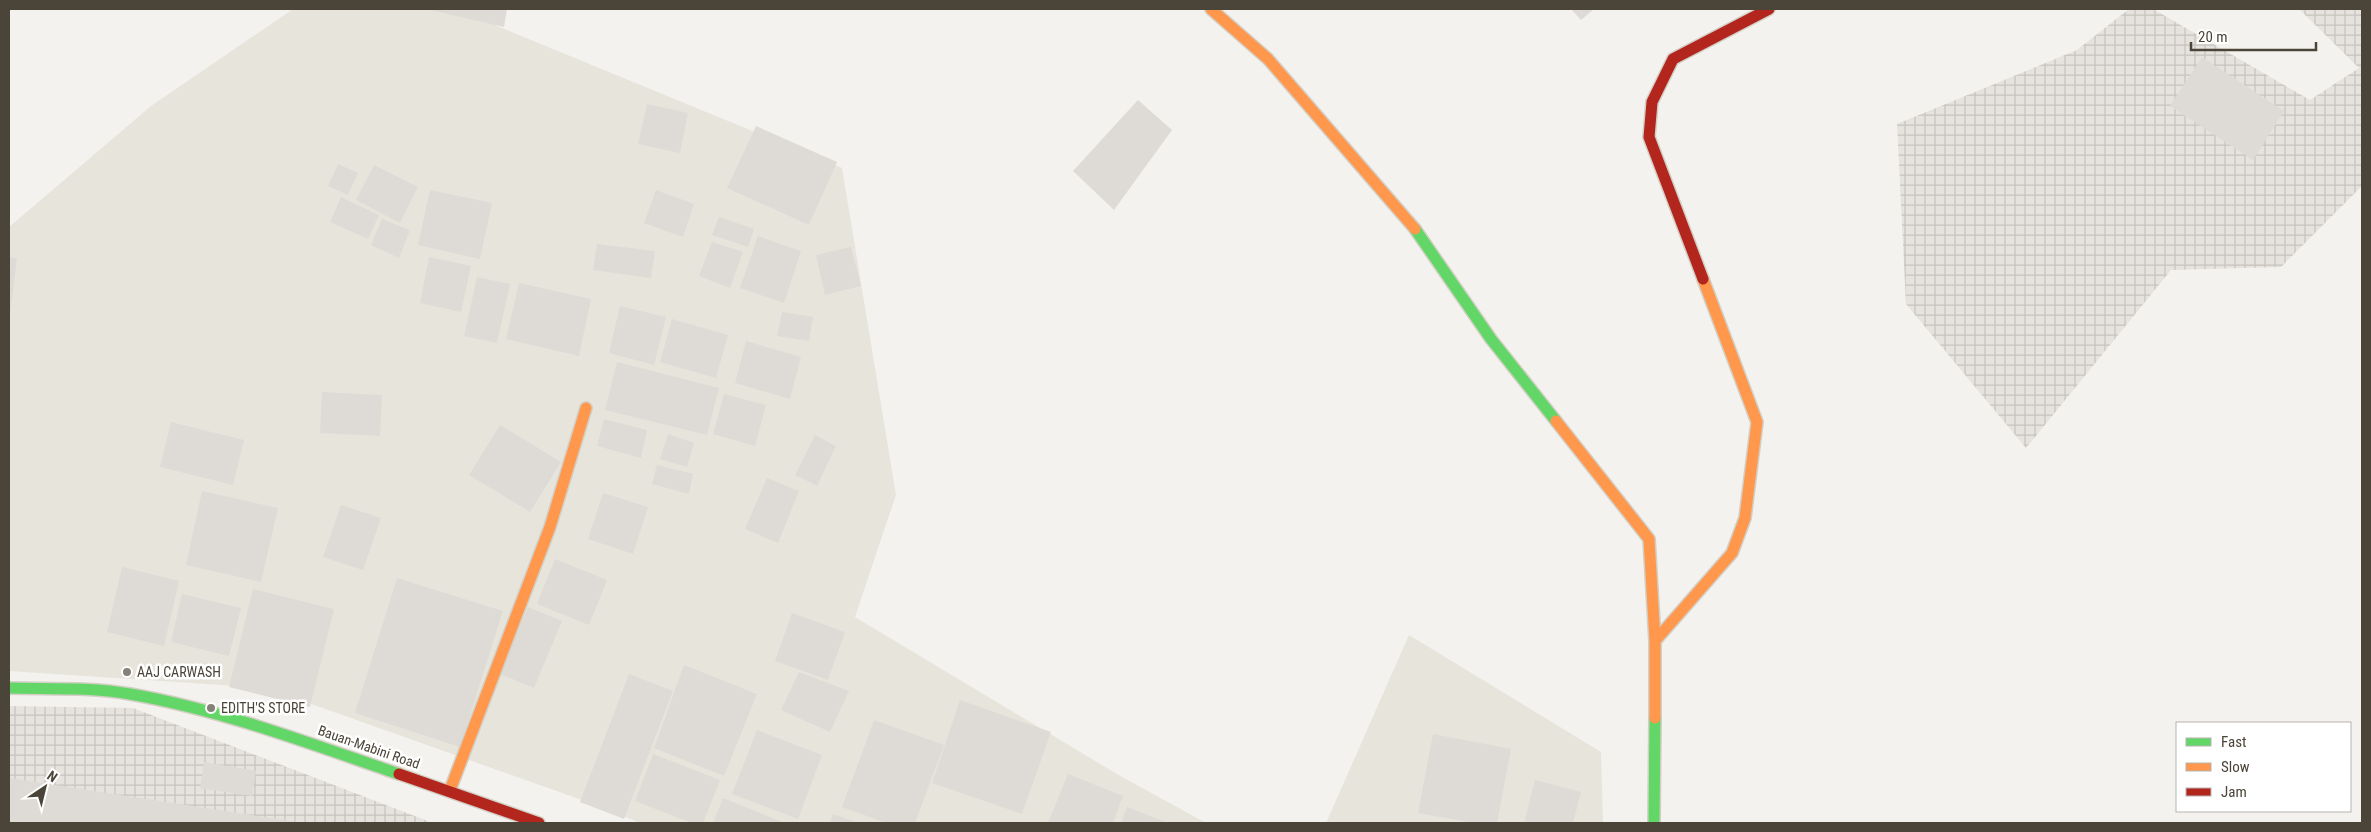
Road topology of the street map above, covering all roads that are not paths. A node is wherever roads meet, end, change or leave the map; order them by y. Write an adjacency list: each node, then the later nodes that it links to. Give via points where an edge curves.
1 (1211, 9): 4 (street, via 1268,59 1408,219 1491,339 1649,539)
2 (1769, 9): 4 (street, via 1673,59 1652,102 1649,137 1757,422 1745,518 1732,553)
3 (586, 408): 6 (street, via 550,527)
4 (1655, 640): 8 (street)
5 (9, 688): 6 (street, Bauan-Mabini Road, via 86,689 178,704 298,739)
6 (450, 790): 7 (street, Bauan-Mabini Road)
7 (539, 823)
8 (1654, 823)

